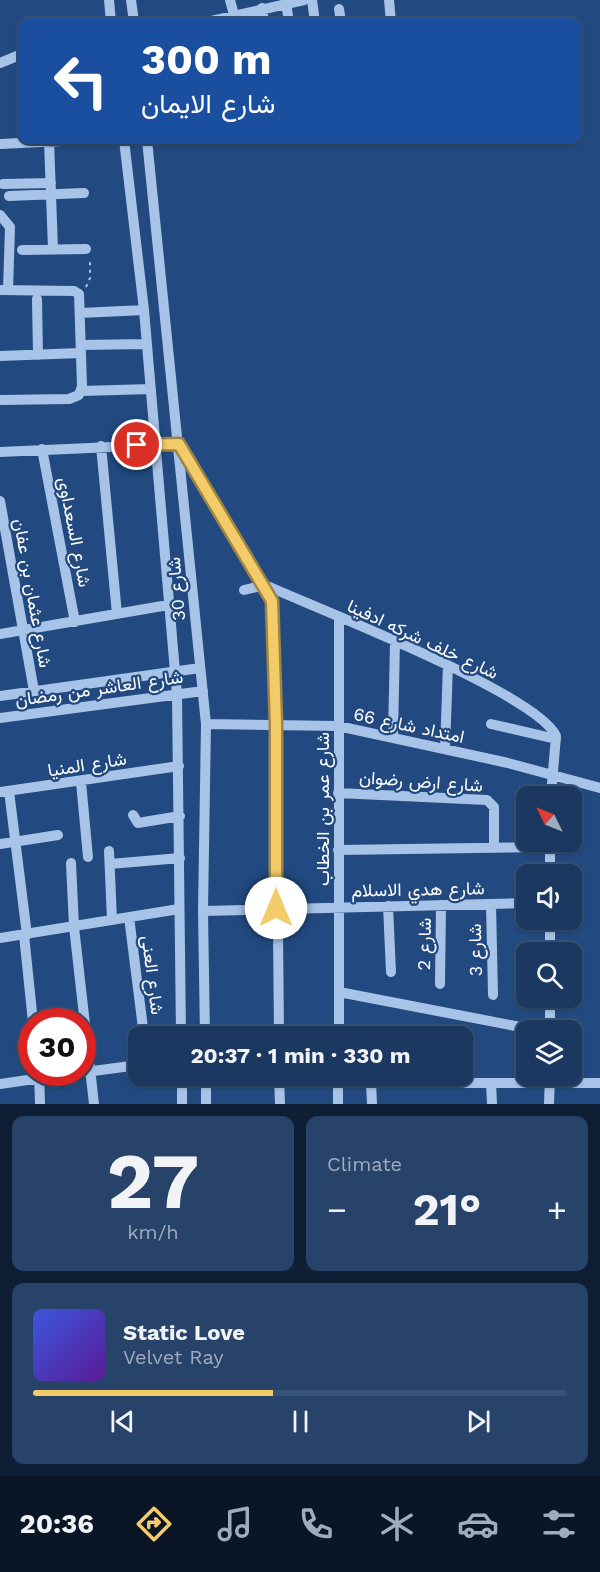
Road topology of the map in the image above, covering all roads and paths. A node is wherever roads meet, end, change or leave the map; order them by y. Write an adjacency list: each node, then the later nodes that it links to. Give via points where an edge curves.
1 (109, 0): 11 (street)
2 (131, 0): 12 (street)
3 (230, 0): 10 (street)
4 (304, 0): 7 (street)
5 (312, 0): 15 (street)
6 (389, 0): 17 (street)
7 (286, 3): 8 (street); 14 (street)
8 (262, 8): 10 (street); 13 (street)
9 (339, 9): 16 (street)
10 (237, 17)
11 (108, 18)
12 (133, 18)
13 (263, 18)
14 (288, 18)
15 (314, 18)
16 (340, 18)
17 (391, 18)
18 (18, 56): 19 (street)
19 (0, 63)
20 (18, 143): 21 (street)
21 (0, 144)
22 (49, 144): 25 (street)
23 (124, 144): 38 (street, شارع 30)
24 (147, 144): 47 (street, شارع 30)
25 (51, 183): 26 (street); 28 (street)
26 (2, 184): 29 (street)
27 (84, 193): 28 (street)
28 (52, 194): 29 (street); 32 (street)
29 (9, 196): 30 (street)
30 (0, 204)
31 (0, 215): 35 (street, via 10,227)
32 (53, 249): 33 (street); 34 (street)
33 (86, 249): 36 (path, via 90,278)
34 (22, 250)
35 (4, 290): 36 (street, via 74,291)
36 (80, 297): 39 (street)
37 (37, 299): 42 (street)
38 (144, 310): 39 (street); 40 (street, شارع 30)
39 (80, 313): 41 (street)
40 (147, 344): 41 (street); 45 (street, شارع 30)
41 (81, 349): 42 (street); 44 (street)
42 (38, 355): 43 (street)
43 (0, 356)
44 (82, 388): 45 (street); 46 (street, via 69,399)
45 (151, 389): 48 (street, شارع 30)
46 (0, 400)
47 (179, 444): 48 (street); 55 (street); 65 (street, شارع 30)
48 (155, 445): 49 (street); 57 (street, شارع 30)
49 (102, 446): 50 (street); 58 (street)
50 (42, 449): 51 (street); 60 (street, شارع السعداوى)
51 (0, 452)
52 (1, 508): 53 (street, شارع عثمان بن عفان)
53 (12, 572): 54 (street); 61 (street, شارع عثمان بن عفان)
54 (0, 573)
55 (265, 585): 56 (street); 59 (street, شارع خلف شركه ادفينا); 73 (street, via 272,601)
56 (244, 590)
57 (168, 604): 58 (street); 66 (street, شارع 30)
58 (117, 614): 60 (street)
59 (339, 618): 63 (street, شارع خلف شركه ادفينا); 75 (street, شارع عمر بن الخطاب)
60 (75, 622): 61 (street)
61 (23, 631): 62 (street); 67 (street, شارع عثمان بن عفان)
62 (0, 634)
63 (395, 641): 64 (street, شارع خلف شركه ادفينا); 76 (street)
64 (448, 665): 77 (street, شارع خلف شركه ادفينا, via 530,711 552,729); 78 (street)
65 (200, 668): 66 (street, شارع العاشر من رمضان); 68 (street, شارع 30)
66 (175, 672): 67 (street, شارع العاشر من رمضان); 69 (street, شارع 30)
67 (33, 691): 70 (street, شارع العاشر من رمضان)
68 (203, 691): 69 (street, شارع العاشر من رمضان); 72 (street, شارع 30)
69 (177, 694): 71 (street, شارع العاشر من رمضان); 79 (street, شارع 30)
70 (0, 696)
71 (0, 718)
72 (206, 724): 73 (street, امتداد شارع 66); 106 (street, شارع 30)
73 (276, 724): 75 (street, امتداد شارع 66); 104 (street)
74 (490, 724): 77 (street)
75 (338, 726): 76 (street, امتداد شارع 66); 85 (street, شارع عمر بن الخطاب)
76 (393, 737): 78 (street, امتداد شارع 66)
77 (556, 739): 80 (street)
78 (445, 749): 80 (street, امتداد شارع 66)
79 (179, 766): 81 (street, شارع المنيا); 87 (street, شارع 30)
80 (552, 774): 82 (street); 83 (street, امتداد شارع 66)
81 (81, 782): 84 (street, شارع المنيا); 95 (street)
82 (551, 786)
83 (600, 788)
84 (5, 792): 89 (street)
85 (338, 793): 92 (street, شارع ارض رضوان, via 487,800 494,807); 93 (street, شارع عمر بن الخطاب)
86 (133, 815): 87 (street, via 138,823)
87 (180, 816): 96 (street, شارع 30)
88 (58, 835): 89 (street)
89 (16, 841): 90 (street); 110 (street)
90 (0, 844)
91 (516, 846): 92 (street)
92 (494, 848): 93 (street)
93 (338, 850): 103 (street, شارع عمر بن الخطاب)
94 (109, 851): 98 (street)
95 (88, 857)
96 (180, 858): 98 (street); 105 (street, شارع 30)
97 (71, 863): 109 (street)
98 (110, 864): 108 (street)
99 (516, 903): 100 (street, شارع هدي الاسلام)
100 (491, 904): 101 (street, شارع هدي الاسلام); 115 (street, شارع 3)
101 (441, 905): 102 (street, شارع هدي الاسلام); 113 (street, شارع 2)
102 (388, 906): 103 (street, شارع هدي الاسلام); 112 (street)
103 (338, 907): 104 (street, شارع هدي الاسلام); 114 (street, شارع عمر بن الخطاب)
104 (276, 908): 106 (street, شارع هدي الاسلام); 121 (street)
105 (179, 909): 107 (street); 119 (street, شارع 30)
106 (203, 910): 120 (street, شارع 30)
107 (129, 917): 108 (street); 118 (street, شارع العنى)
108 (112, 920): 109 (street)
109 (74, 927): 110 (street); 117 (street)
110 (26, 935): 111 (street); 116 (street)
111 (0, 938)
112 (391, 972)
113 (440, 984)
114 (339, 992): 122 (street, شارع عمر بن الخطاب); 123 (street)
115 (493, 995)
116 (32, 1008)
117 (80, 1008)
118 (143, 1026)
119 (181, 1026)
120 (205, 1026)
121 (279, 1026)
122 (339, 1026)
123 (516, 1026)
124 (128, 1066): 125 (street)
125 (96, 1071)
126 (18, 1080): 132 (street)
127 (516, 1081): 130 (street)
128 (582, 1082): 131 (street)
129 (473, 1083): 130 (street)
130 (491, 1083): 148 (street)
131 (600, 1083)
132 (0, 1084)
133 (39, 1086): 141 (street)
134 (89, 1086): 142 (street)
135 (182, 1086): 143 (street)
136 (206, 1086): 144 (street)
137 (279, 1086): 145 (street)
138 (338, 1086): 146 (street)
139 (371, 1086): 147 (street)
140 (549, 1086): 149 (street)
141 (40, 1104)
142 (94, 1104)
143 (182, 1104)
144 (206, 1104)
145 (280, 1104)
146 (338, 1104)
147 (372, 1104)
148 (492, 1104)
149 (549, 1104)

